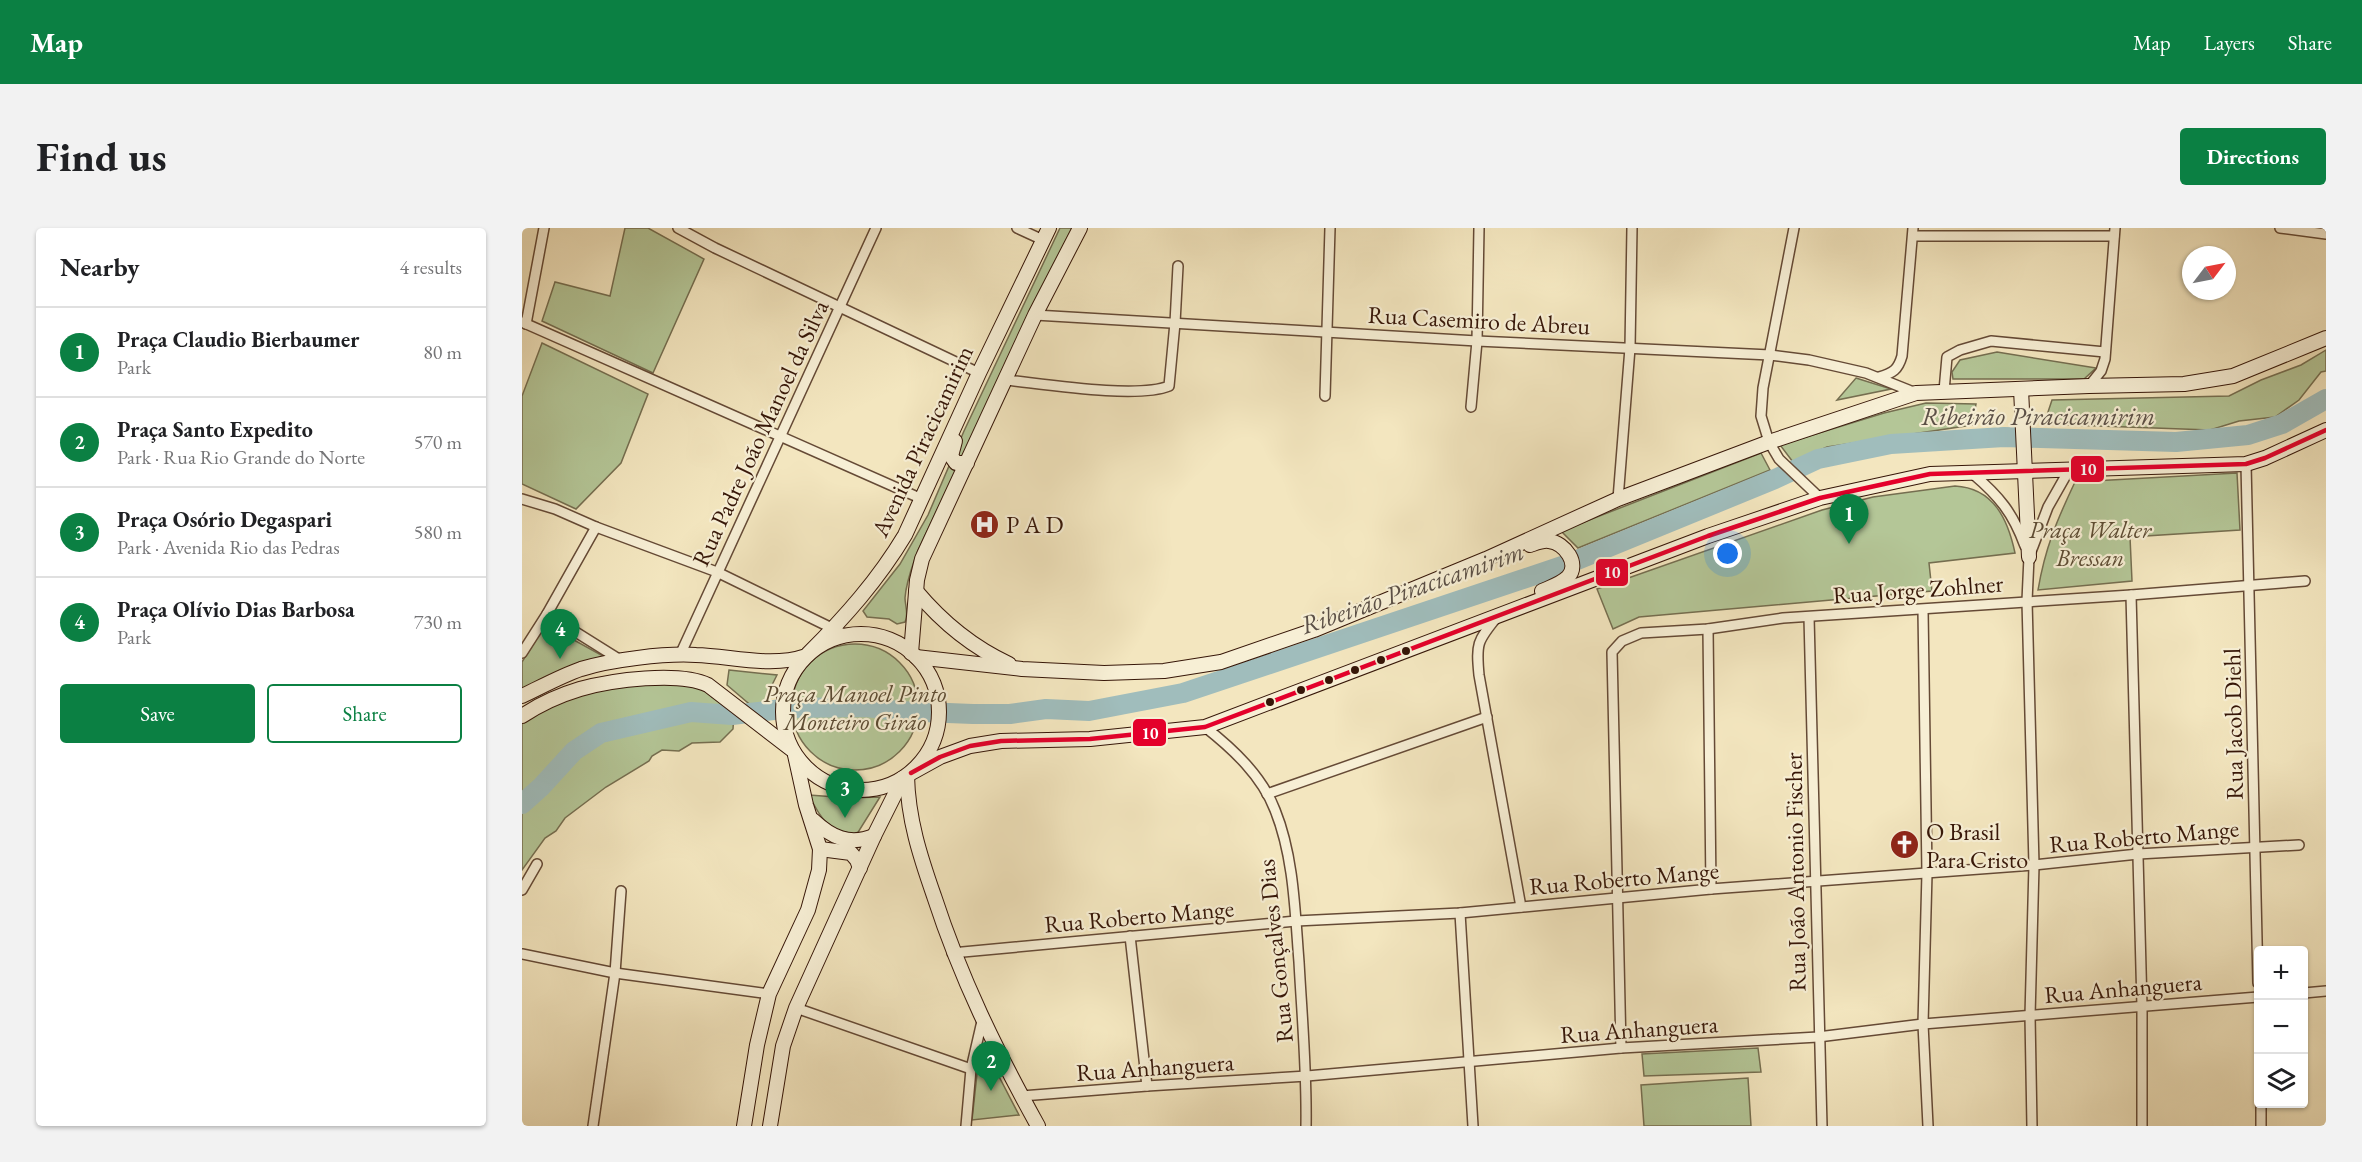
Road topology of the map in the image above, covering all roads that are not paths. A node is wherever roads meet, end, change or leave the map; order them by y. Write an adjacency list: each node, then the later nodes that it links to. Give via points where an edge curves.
1 (544, 228): 20 (street)
2 (678, 228): 17 (street)
3 (876, 228): 17 (street, Rua Padre João Manoel da Silva)
4 (1017, 228): 14 (street)
5 (1080, 228): 18 (main road, Avenida Piracicamirim)
6 (1330, 228): 21 (street)
7 (1479, 228): 23 (street)
8 (1632, 228): 24 (street)
9 (1794, 228): 26 (street)
10 (2280, 228): 15 (street)
11 (1913, 232): 12 (street); 28 (street, via 1902,356 1893,373)
12 (2018, 232): 13 (street)
13 (2115, 232): 25 (street)
14 (1046, 234): 27 (main road, Avenida Piracicamirim)
15 (2326, 234)
16 (1178, 266): 19 (street)
17 (840, 306): 27 (street); 38 (street, Rua Padre João Manoel da Silva)
18 (1035, 315): 19 (street, Rua Casemiro de Abreu); 29 (main road, Avenida Piracicamirim)
19 (1175, 322): 21 (street, Rua Casemiro de Abreu); 29 (street, via 1169,386 1157,391)
20 (524, 323): 38 (street)
21 (1327, 331): 23 (street, Rua Casemiro de Abreu); 34 (street)
22 (2326, 338): 30 (main road, via 2233,376 2184,384)
23 (1476, 341): 24 (street, Rua Casemiro de Abreu); 35 (street)
24 (1630, 348): 26 (street, Rua Casemiro de Abreu); 48 (street)
25 (2105, 352): 30 (street, via 2101,371); 32 (street, via 1991,341 1947,357)
26 (1770, 355): 28 (street, Rua Casemiro de Abreu); 39 (street, via 1761,405)
27 (979, 373): 36 (main road, Avenida Piracicamirim)
28 (1879, 377): 33 (street, Rua Casemiro de Abreu)
29 (1006, 380): 40 (main road, Avenida Piracicamirim)
30 (2089, 386): 31 (main road)
31 (2021, 389): 32 (main road); 43 (main road)
32 (1944, 391): 33 (main road)
33 (1916, 393): 39 (main road)
34 (1325, 396)
35 (1471, 407)
36 (955, 424): 40 (main road, via 951,456 956,463); 45 (main road, Avenida Piracicamirim)
37 (2326, 430): 41 (main road)
38 (780, 436): 45 (street); 52 (street, Rua Padre João Manoel da Silva)
39 (1769, 442): 46 (street, via 1779,459); 48 (main road)
40 (967, 463): 55 (main road, Avenida Piracicamirim, via 922,559)
41 (2246, 464): 42 (main road); 54 (street, Rua Jacob Diehl)
42 (2069, 470): 43 (main road); 50 (street, via 2048,507)
43 (2024, 472): 44 (main road); 50 (main road)
44 (1973, 474): 46 (main road, via 1930,474); 50 (street, via 2007,507)
45 (922, 498): 63 (main road, Avenida Piracicamirim, via 890,560)
46 (1820, 498): 60 (main road, via 1708,536)
47 (522, 499): 49 (street)
48 (1618, 499): 51 (main road)
49 (596, 527): 52 (street); 59 (street)
50 (2029, 557): 57 (street)
51 (1486, 559): 60 (main road, via 1542,541 1557,544 1572,558 1569,576 1515,603); 69 (main road, via 1314,630 1221,662 1164,671)
52 (717, 572): 63 (street); 65 (street, Rua Padre João Manoel da Silva)
53 (2305, 581): 54 (street, Rua Jorge Zohlner)
54 (2249, 586): 56 (street, Rua Jorge Zohlner); 80 (street, Rua Jacob Diehl)
55 (916, 591): 67 (main road, Avenida Piracicamirim); 69 (main road, via 964,638)
56 (2131, 596): 57 (street, Rua Jorge Zohlner); 82 (street)
57 (2027, 601): 58 (street, Rua Jorge Zohlner); 84 (street)
58 (1923, 610): 61 (street, Rua Jorge Zohlner); 86 (street)
59 (547, 614): 64 (street); 68 (street)
60 (1497, 617): 72 (street, via 1476,649); 73 (main road)
61 (1809, 617): 62 (street, Rua Jorge Zohlner); 87 (street, Rua João Antonio Fischer)
62 (1708, 629): 88 (street); 91 (street, Rua Jorge Zohlner, via 1641,633 1622,641 1612,652)
63 (839, 632): 66 (main road); 67 (main road, via 884,638)
64 (522, 652)
65 (680, 655): 66 (main road, via 774,661); 68 (main road)
66 (807, 655): 74 (main road, via 792,675 783,704 783,724)
67 (914, 655): 69 (main road); 75 (main road, via 933,682 939,711 931,748)
68 (622, 661): 70 (main road, via 581,669)
69 (1022, 669)
70 (522, 696)
71 (524, 710): 74 (main road, via 581,688 664,676 694,679 708,685)
72 (1487, 717): 76 (street); 92 (street)
73 (1205, 727): 75 (main road, via 970,746); 76 (street, Rua Gonçalves Dias, via 1231,747)
74 (793, 752): 75 (main road, via 824,782 844,789 871,790); 77 (main road)
75 (907, 776): 78 (main road); 97 (main road, via 917,847)
76 (1267, 794): 94 (street, Rua Gonçalves Dias, via 1280,827)
77 (809, 816): 78 (main road, via 839,839 857,841); 81 (main road)
78 (874, 836): 85 (main road)
79 (2299, 845): 80 (street, Rua Roberto Mange)
80 (2256, 847): 82 (street, Rua Roberto Mange); 96 (street, Rua Jacob Diehl)
81 (819, 849): 85 (main road, via 851,853); 102 (main road, via 819,870 808,910)
82 (2138, 854): 84 (street, Rua Roberto Mange); 104 (street)
83 (537, 864): 89 (street)
84 (2034, 865): 86 (street, Rua Roberto Mange); 106 (street)
85 (860, 868): 105 (main road)
86 (1927, 873): 87 (street, Rua Roberto Mange); 108 (street)
87 (1815, 881): 88 (street, Rua Roberto Mange); 109 (street, Rua João Antonio Fischer)
88 (1711, 889): 91 (street, Rua Roberto Mange)
89 (522, 890)
90 (621, 891): 99 (street)
91 (1618, 897): 92 (street, Rua Roberto Mange); 110 (street)
92 (1521, 907): 93 (street, Rua Roberto Mange)
93 (1460, 913): 94 (street, Rua Roberto Mange); 111 (street)
94 (1296, 921): 95 (street, Rua Roberto Mange); 113 (street, Rua Gonçalves Dias)
95 (1130, 936): 97 (street, Rua Roberto Mange); 114 (street)
96 (2258, 946)
97 (952, 952): 107 (main road)
98 (522, 954): 99 (street)
99 (615, 973): 102 (street); 117 (street)
100 (2326, 991): 101 (street)
101 (2308, 993)
102 (769, 994): 118 (main road)
103 (2254, 997): 104 (street, Rua Anhanguera)
104 (2142, 1006): 106 (street, Rua Anhanguera); 127 (street)
105 (796, 1008): 112 (street); 119 (main road, via 783,1046)
106 (2030, 1016): 108 (street, Rua Anhanguera); 126 (street)
107 (982, 1021): 112 (street); 115 (main road)
108 (1923, 1024): 109 (street, Rua Anhanguera); 125 (street)
109 (1818, 1037): 110 (street, Rua Anhanguera); 124 (street, Rua João Antonio Fischer)
110 (1622, 1048): 111 (street, Rua Anhanguera)
111 (1468, 1062): 113 (street, Rua Anhanguera); 123 (street)
112 (971, 1069): 120 (street)
113 (1306, 1076): 114 (street, Rua Anhanguera); 122 (street, Rua Gonçalves Dias)
114 (1147, 1086): 115 (street, Rua Anhanguera)
115 (1022, 1096): 121 (main road)
116 (2260, 1108): 128 (street)
117 (593, 1126)
118 (744, 1126)
119 (770, 1126)
120 (966, 1126)
121 (1038, 1126)
122 (1306, 1126)
123 (1473, 1126)
124 (1822, 1126)
125 (1928, 1126)
126 (2031, 1126)
127 (2142, 1126)
128 (2261, 1126)

